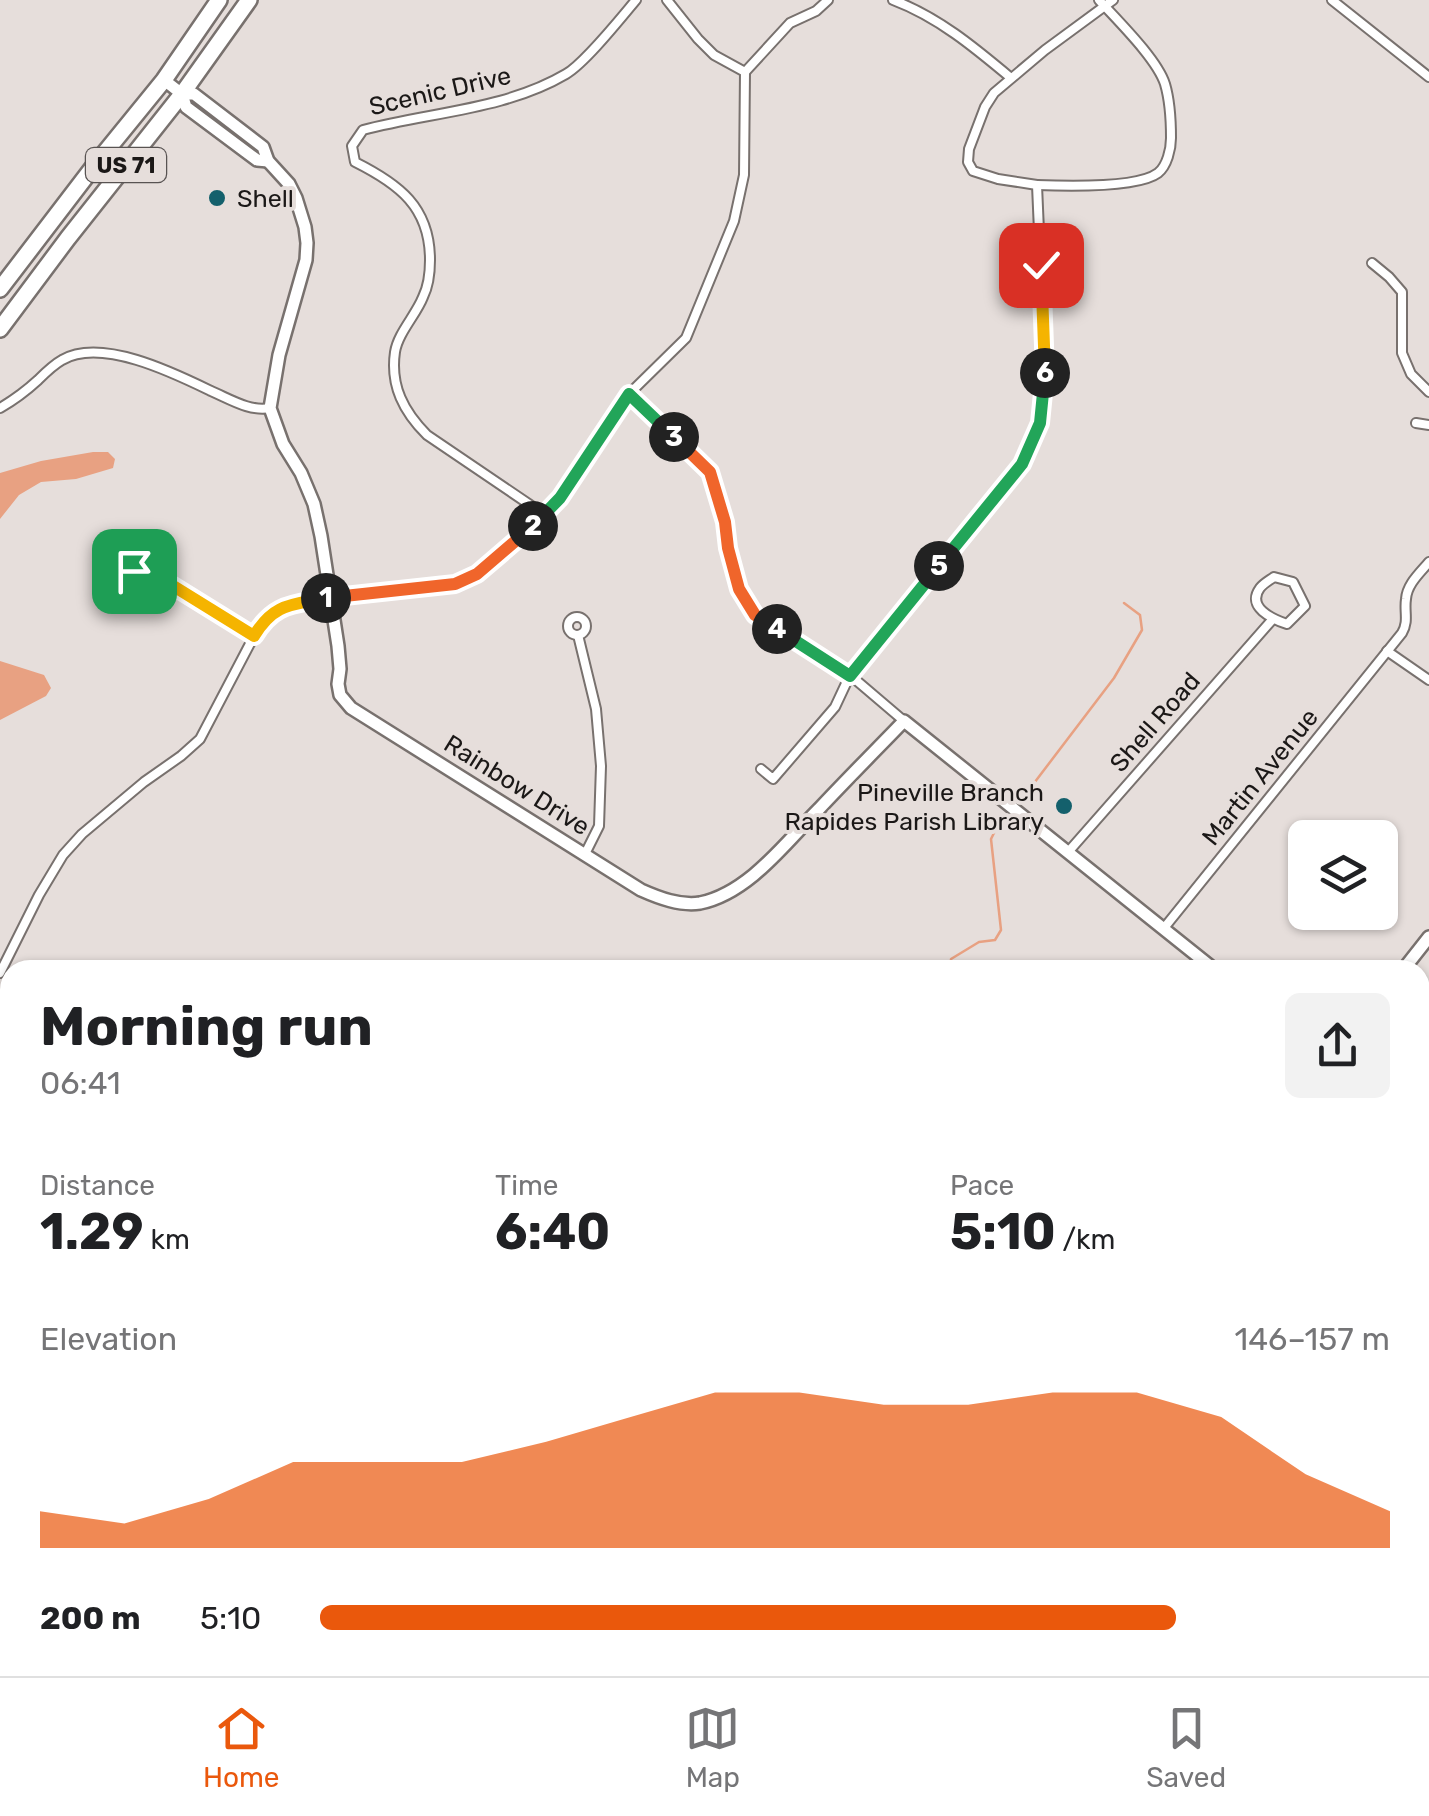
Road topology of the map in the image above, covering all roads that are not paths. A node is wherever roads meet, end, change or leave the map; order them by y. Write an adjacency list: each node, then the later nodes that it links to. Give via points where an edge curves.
1 (219, 0): 12 (highway, US 71)
2 (249, 0): 13 (highway, US 71)
3 (636, 0): 24 (street, Scenic Drive, via 570,72 487,105 362,130 352,146 356,162 404,193 423,217 430,246 423,298 395,348 399,399 427,435)
4 (667, 0): 9 (street, via 714,55)
5 (828, 0): 9 (street, via 790,22)
6 (893, 0): 10 (street, via 945,26)
7 (1332, 0): 11 (street)
8 (1106, 2): 10 (street); 14 (street, via 1164,81 1172,144 1164,166 1141,180)
9 (744, 72): 19 (street, via 744,175 734,220 686,338)
10 (1011, 78): 14 (street, via 985,106 968,162 973,171 998,180)
11 (1429, 78)
12 (164, 80): 13 (street); 16 (highway, US 71)
13 (182, 94): 17 (highway, US 71); 21 (street, via 186,106 257,160 268,161 288,184 306,227 306,260)
14 (1037, 186): 32 (street, via 1045,370 1032,446)
15 (1372, 263): 18 (street, via 1402,292 1402,353)
16 (0, 289)
17 (0, 329)
18 (1429, 392)
19 (629, 394): 24 (street); 32 (street, via 710,472 739,589 755,615)
20 (0, 408): 21 (street, via 61,360 89,352 118,354 240,404)
21 (270, 408): 27 (street, Rainbow Drive, via 314,504)
22 (1416, 423): 23 (street)
23 (1429, 425)
24 (545, 515): 27 (street, via 477,574 455,584)
25 (1429, 562): 31 (street, Martin Avenue, via 1410,585 1406,625)
26 (141, 566): 30 (street)
27 (330, 597): 30 (street, via 271,613); 37 (street, Rainbow Drive, via 340,695 352,708)
28 (1272, 620): 28 (street, via 1286,624 1305,606 1292,582 1274,576 1256,599); 36 (street, Shell Road)
29 (578, 635): 37 (street, via 601,766 599,826)
30 (254, 636): 40 (street, via 200,738 63,855)
31 (1388, 652): 33 (street); 38 (street, Martin Avenue)
32 (850, 676): 34 (street); 35 (street, via 835,707 773,778)
33 (1429, 680)
34 (904, 721): 36 (street); 37 (street, Rainbow Drive, via 764,864 720,895 699,903 660,898)
35 (761, 769)
36 (1069, 851): 38 (street)
37 (584, 854)
38 (1164, 928): 41 (street)
39 (1429, 937): 42 (street)
40 (6, 960)
41 (1203, 960)
42 (1411, 960)

